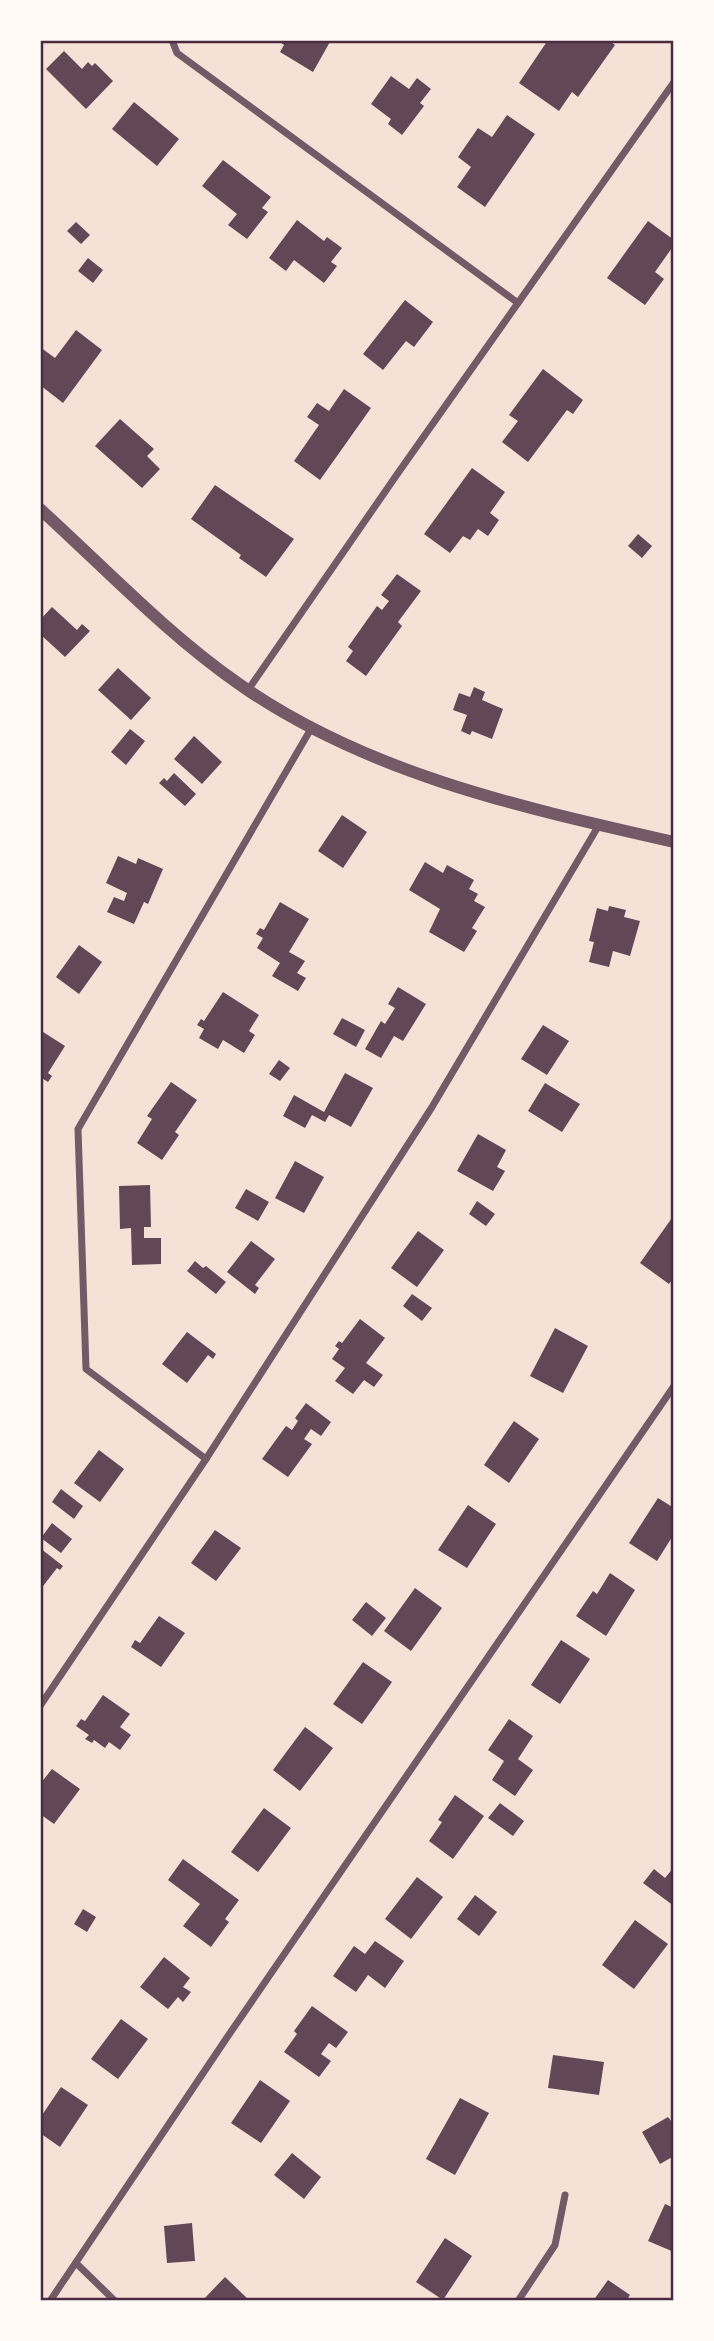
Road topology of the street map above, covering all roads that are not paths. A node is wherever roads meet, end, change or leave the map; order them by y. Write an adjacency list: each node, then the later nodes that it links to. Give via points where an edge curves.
1 (172, 40): 3 (street, via 177,53)
2 (674, 82): 3 (street)
3 (519, 303): 5 (street)
4 (40, 509): 5 (street, via 177,635)
5 (248, 690): 6 (street)
6 (312, 727): 7 (street, via 418,774); 10 (street, via 78,1129 86,1369)
7 (599, 825): 8 (street); 10 (street, via 432,1107)
8 (674, 842)
9 (674, 1387): 13 (street)
10 (206, 1459): 11 (street)
11 (40, 1706)
12 (565, 2195): 16 (street, via 555,2245)
13 (76, 2263): 14 (street); 15 (street)
14 (50, 2301)
15 (115, 2301)
16 (518, 2301)

